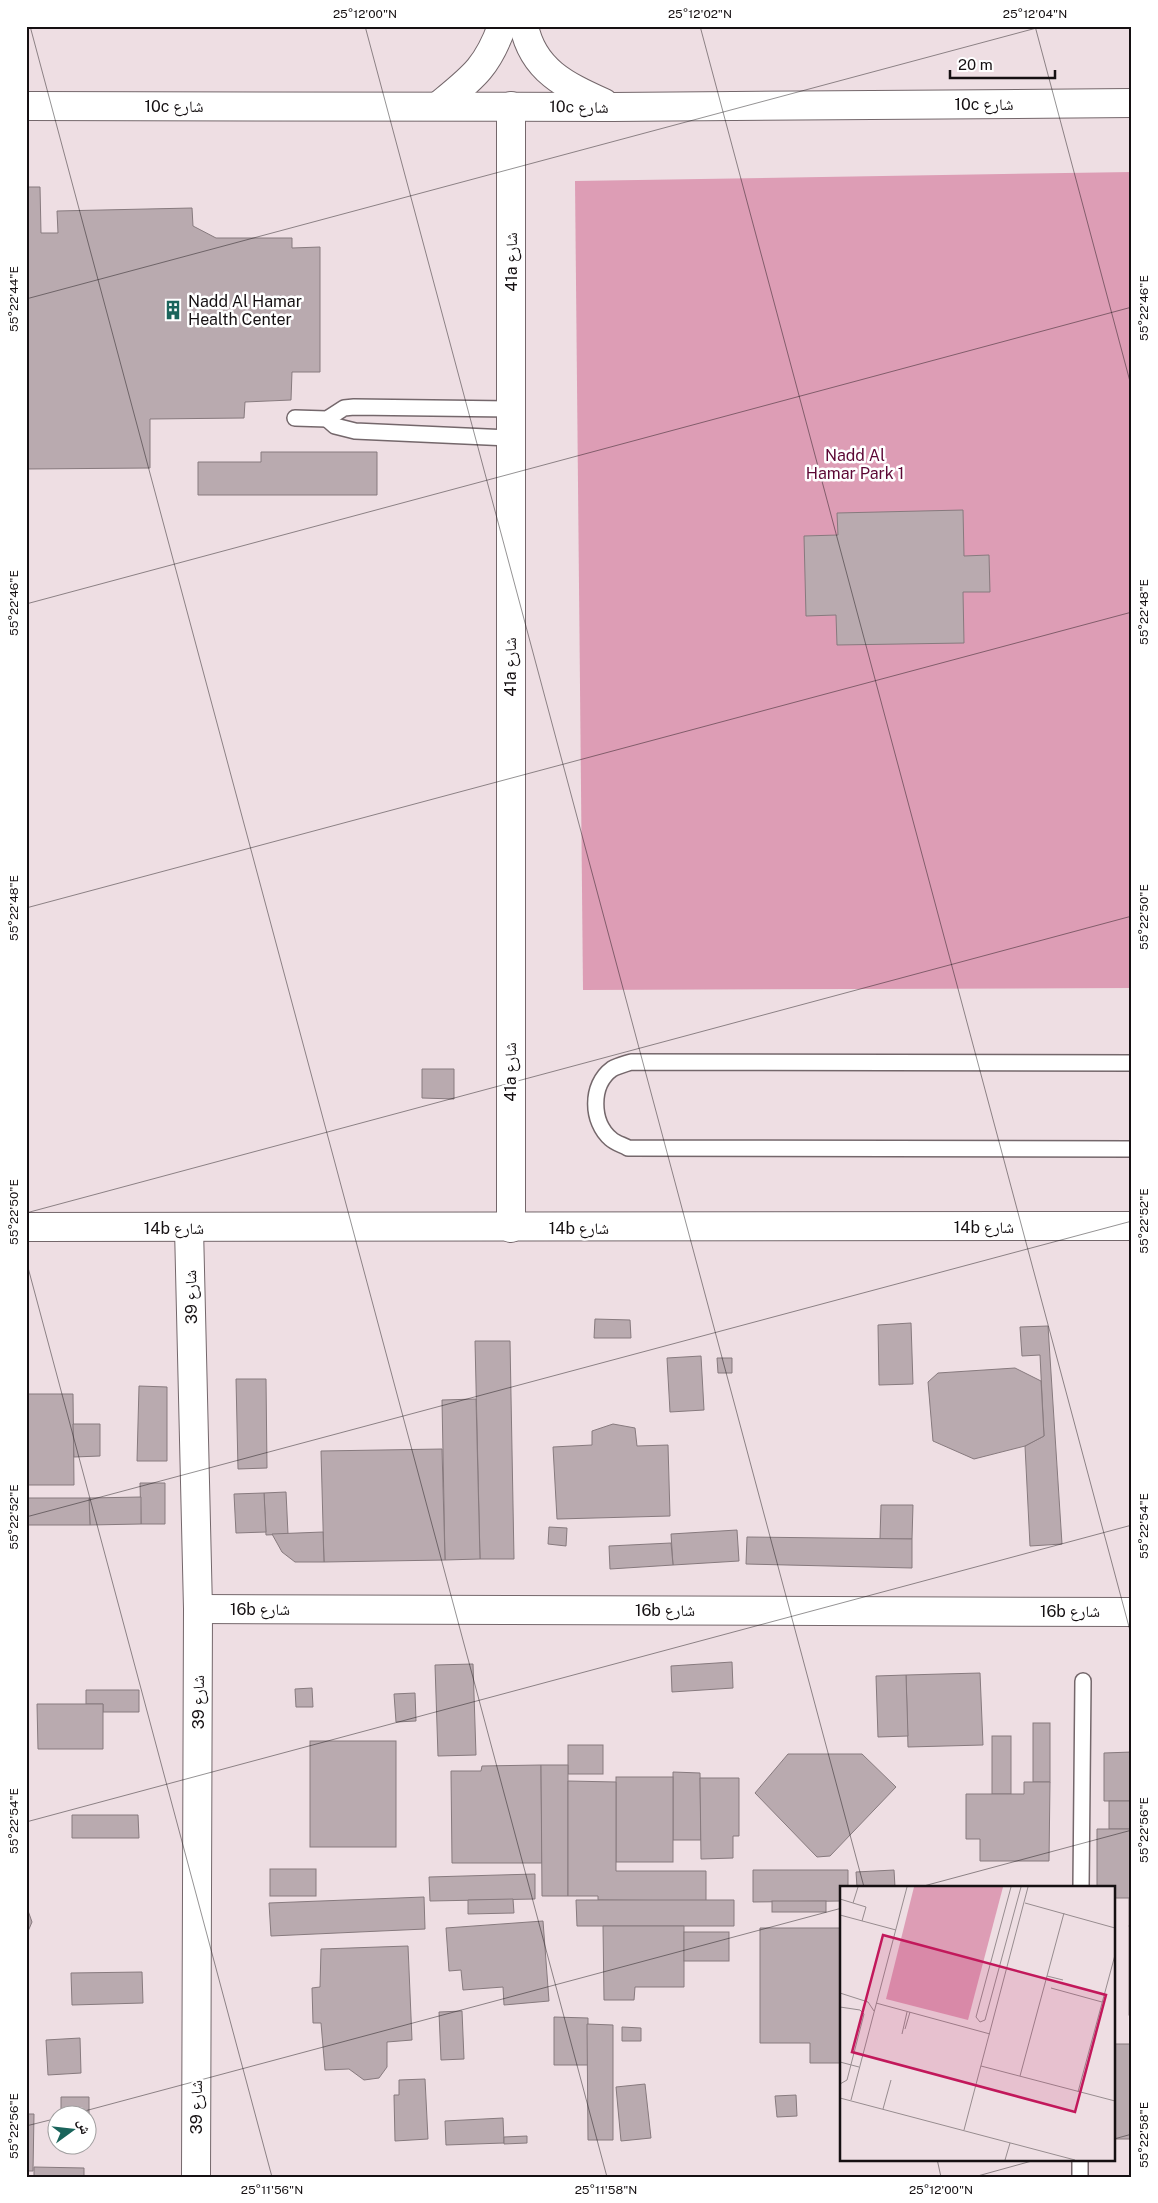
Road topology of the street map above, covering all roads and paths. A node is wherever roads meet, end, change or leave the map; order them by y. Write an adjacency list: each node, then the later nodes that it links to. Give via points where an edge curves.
1 (502, 26): 5 (street, via 494,49 480,70)
2 (524, 26): 7 (street, via 526,38 538,60 556,79)
3 (1132, 103): 7 (street, 10c شارع)
4 (26, 106): 5 (street, 10c شارع)
5 (438, 106): 6 (street, 10c شارع)
6 (510, 106): 7 (street, 10c شارع); 8 (street, 41a شارع)
7 (612, 107)
8 (511, 409): 10 (lane, via 354,407 344,408); 11 (street, 41a شارع)
9 (296, 418): 10 (lane)
10 (327, 419): 11 (lane, via 335,426 355,431)
11 (509, 438): 17 (street, 41a شارع)
12 (1132, 1063): 13 (lane, via 631,1062 612,1069 599,1084 595,1103 599,1123 611,1139 628,1148)
13 (1132, 1149)
14 (1132, 1226): 17 (street, 14b شارع)
15 (26, 1227): 16 (street, 14b شارع)
16 (190, 1228): 17 (street, 14b شارع); 18 (street, شارع 39)
17 (511, 1228)
18 (198, 1609): 19 (street, 16b شارع); 23 (street, شارع 39)
19 (1132, 1612)
20 (1083, 1681): 21 (lane)
21 (1082, 1886)
22 (1080, 2160): 24 (lane)
23 (196, 2177)
24 (1080, 2177)

